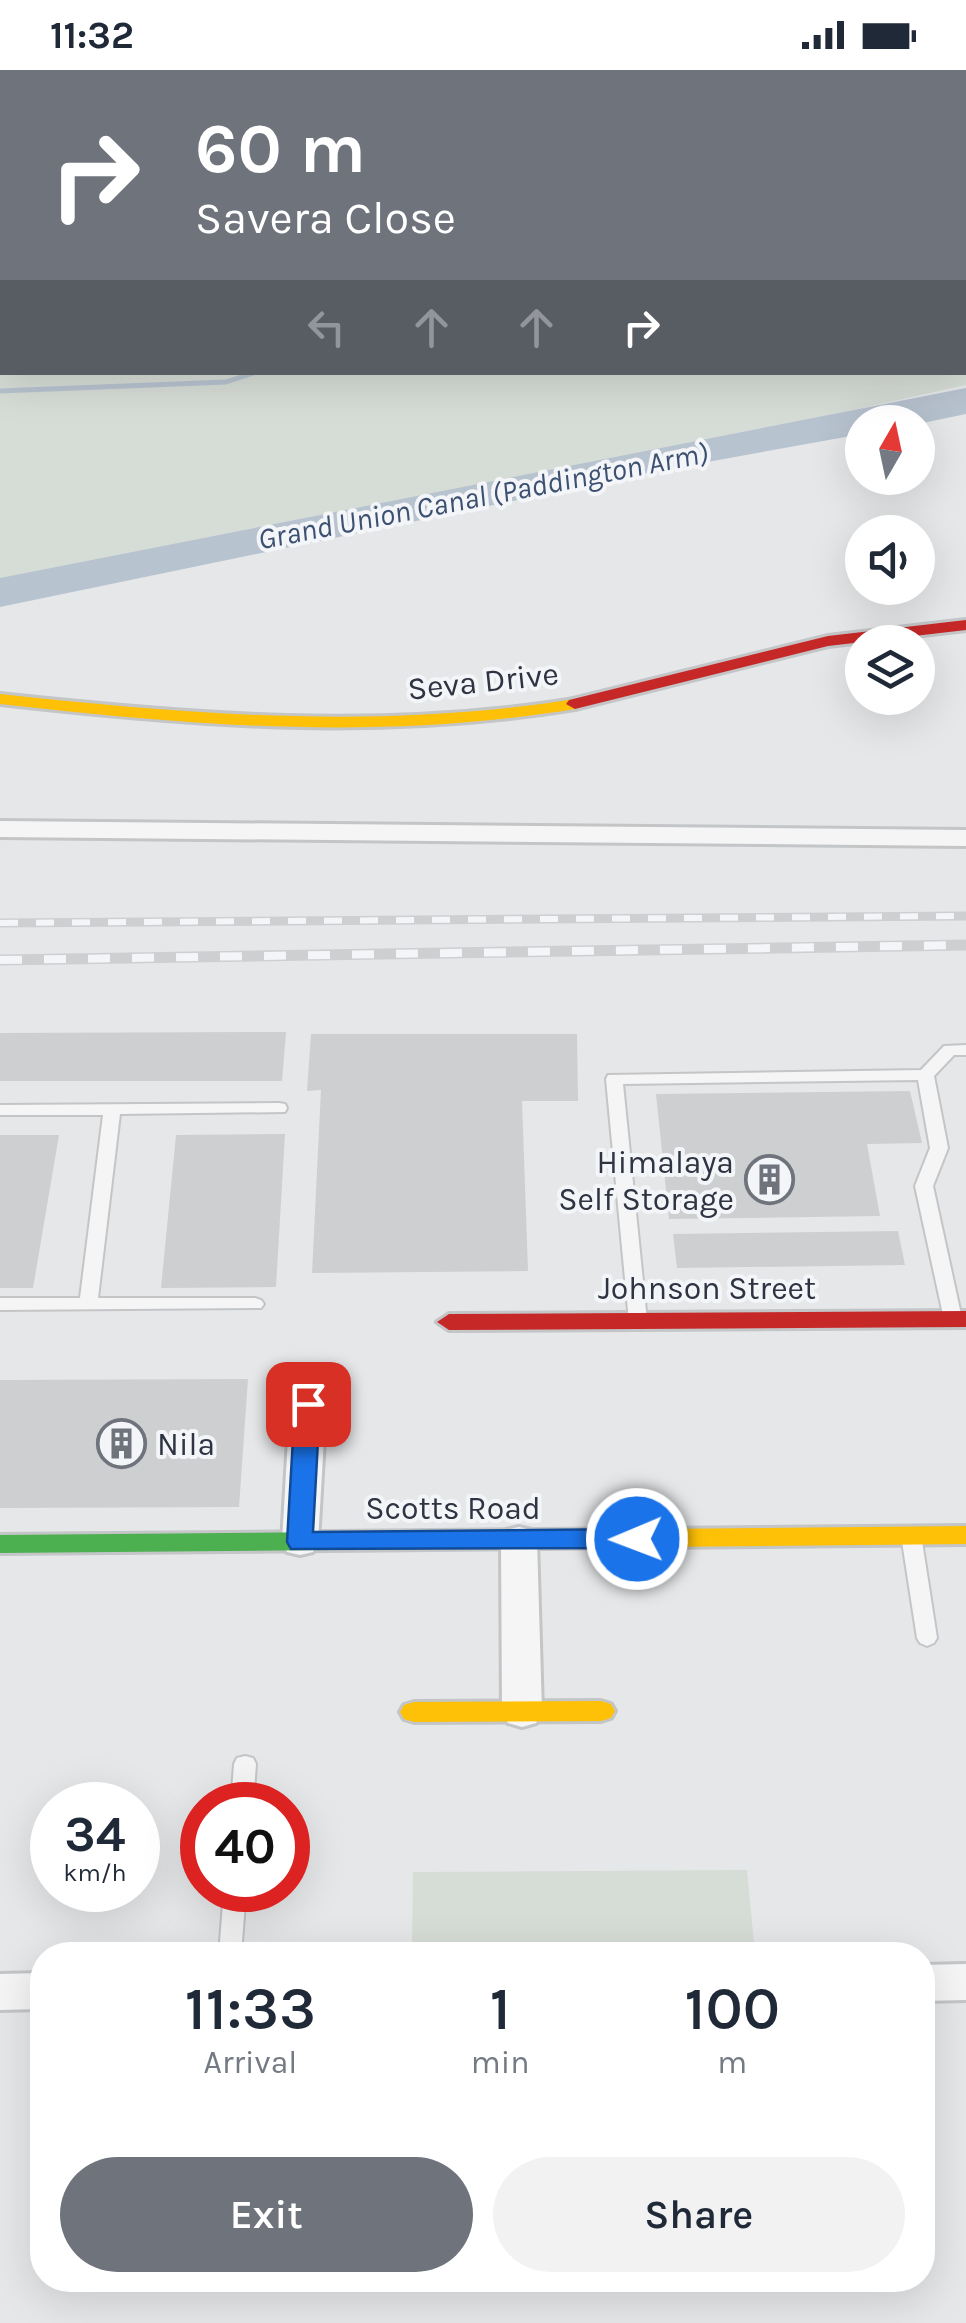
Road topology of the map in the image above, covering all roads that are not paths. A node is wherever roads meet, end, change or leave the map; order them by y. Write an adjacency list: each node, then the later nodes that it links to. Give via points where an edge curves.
1 (966, 624): 2 (street, Seva Drive, via 813,644 636,693 464,720 225,721)
2 (0, 699)
3 (0, 828): 4 (street)
4 (966, 838)
5 (966, 1050): 6 (lane, via 950,1050)
6 (925, 1075): 13 (lane, via 940,1148 924,1186); 14 (lane, via 614,1079)
7 (279, 1108): 8 (lane)
8 (112, 1109): 9 (lane); 11 (lane)
9 (0, 1110)
10 (0, 1304): 11 (lane)
11 (88, 1304): 12 (lane)
12 (255, 1304)
13 (959, 1319): 14 (street, Johnson Street)
14 (638, 1321): 15 (street, Johnson Street)
15 (449, 1322)
16 (308, 1404): 20 (street)
17 (911, 1535): 18 (street, Scotts Road); 19 (street, Scotts Road); 22 (lane)
18 (966, 1535)
19 (519, 1540): 20 (street, Scotts Road); 25 (street)
20 (300, 1542): 21 (street, Scotts Road)
21 (0, 1544)
22 (927, 1638)
23 (601, 1711): 25 (street)
24 (414, 1712): 25 (street)
25 (522, 1712)
26 (246, 1764): 27 (lane)
27 (244, 1782)
28 (233, 1912): 29 (lane)
29 (231, 1942)
30 (966, 1982): 31 (street)
31 (935, 1983)
32 (30, 1991): 33 (street)
33 (0, 1992)

